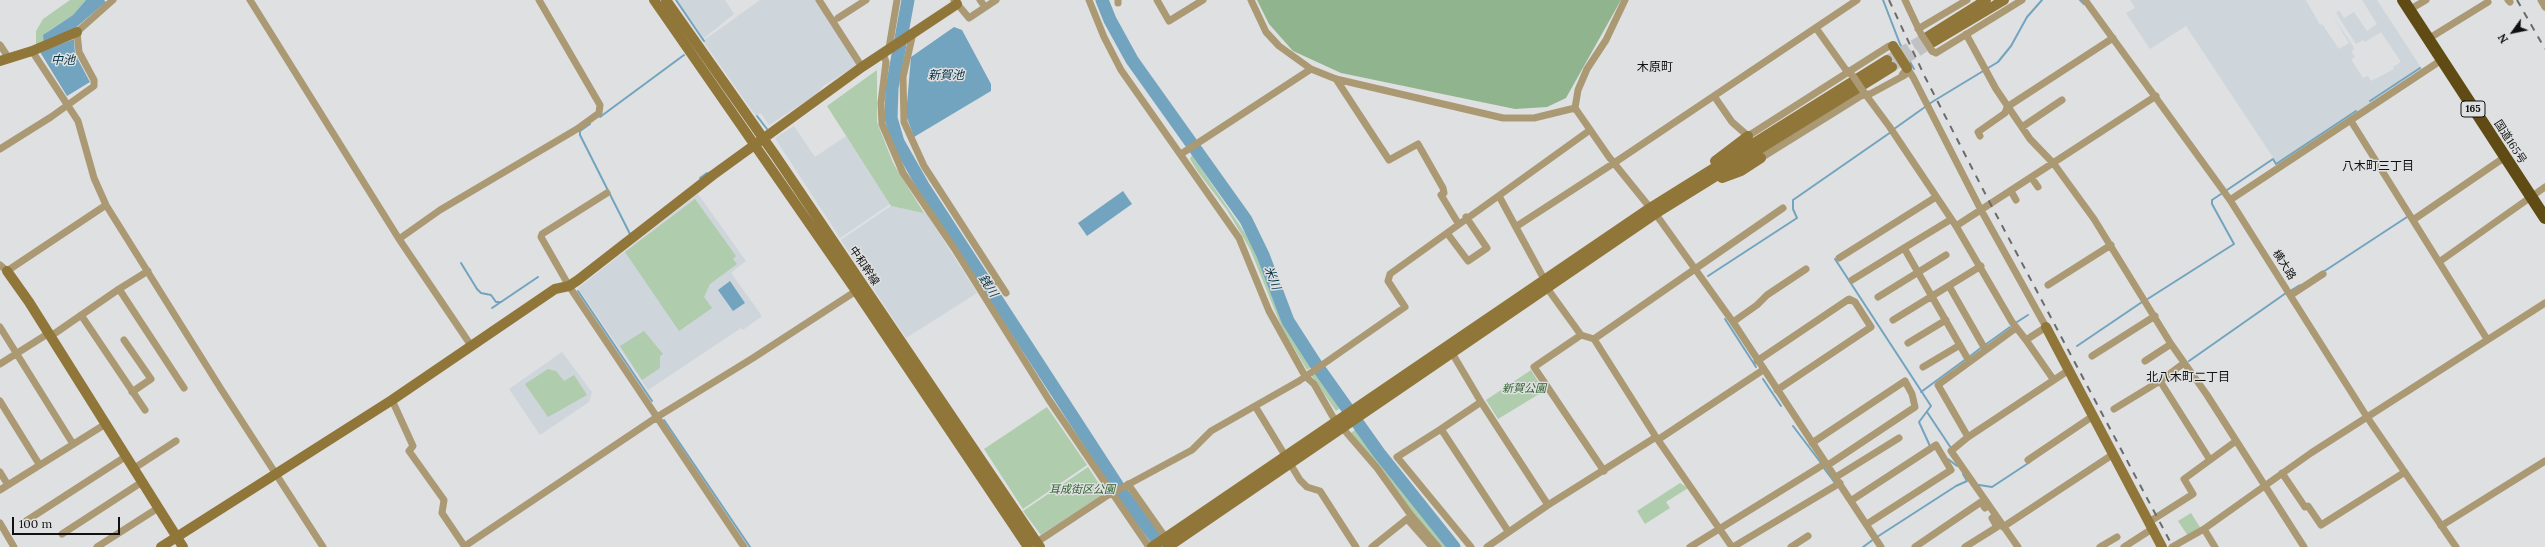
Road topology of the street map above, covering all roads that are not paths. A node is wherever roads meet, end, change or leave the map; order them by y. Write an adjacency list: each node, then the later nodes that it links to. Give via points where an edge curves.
1 (113, 0): 32 (street)
2 (250, 0): 92 (street)
3 (539, 0): 92 (street, via 600,105 600,113 440,210)
4 (654, 0): 62 (street, 中和幹線)
5 (666, 0): 62 (street, 中和幹線)
6 (819, 0): 45 (street)
7 (866, 0): 30 (street)
8 (897, 0): 40 (street)
9 (980, 0): 28 (street)
10 (996, 0): 28 (street)
11 (1089, 0): 64 (street, via 1104,38 1122,70)
12 (1158, 0): 13 (street, via 1169,21)
13 (1203, 0)
14 (1251, 0): 46 (street, via 1257,16 1271,38 1289,55)
15 (1625, 0): 56 (street, via 1606,40 1587,69 1578,90)
16 (1857, 0): 31 (street)
17 (1905, 0): 37 (street)
18 (1967, 0): 37 (street)
19 (1986, 0): 37 (street)
20 (2004, 0): 37 (street)
21 (2022, 0): 34 (street)
22 (2085, 0): 35 (street, 横大路)
23 (2426, 0): 27 (street)
24 (2541, 0): 29 (street)
25 (956, 2): 28 (street, via 969,18); 33 (street)
26 (2488, 2): 36 (street)
27 (2406, 5): 36 (highway, 国道165号 / 165)
28 (985, 7)
29 (2545, 7)
30 (838, 18)
31 (1816, 28): 48 (street, via 1846,70); 51 (street)
32 (77, 32): 41 (street); 54 (street, via 80,56 95,83)
33 (910, 34): 40 (street); 106 (street, via 903,77 904,122 924,166)
34 (1966, 34): 37 (street, via 1936,53); 55 (street)
35 (2113, 38): 52 (street, 横大路); 55 (street)
36 (2428, 38): 43 (highway, 国道165号 / 165)
37 (1925, 39)
38 (0, 45): 42 (street)
39 (1893, 46): 47 (street, bridge); 48 (street, via 1883,50)
40 (888, 49): 45 (street); 112 (street, via 881,103 885,134 903,174)
41 (32, 51): 42 (street); 54 (street)
42 (4, 59)
43 (2440, 61): 57 (street); 65 (highway, 国道165号 / 165)
44 (1890, 64): 70 (street)
45 (862, 67): 62 (street)
46 (1311, 69): 49 (street); 64 (street)
47 (1904, 71): 50 (street, via 1870,94); 82 (street, via 1912,79)
48 (1852, 74): 50 (street, bridge); 60 (street)
49 (1336, 79): 56 (street, via 1503,118 1534,118); 88 (street, via 1389,160 1418,144 1443,188 1444,193 1441,195)
50 (1863, 93): 66 (street); 77 (street, via 1889,126)
51 (1714, 96): 60 (street, via 1732,122); 67 (street)
52 (2156, 96): 68 (street); 79 (street, 横大路)
53 (2062, 100): 58 (street)
54 (68, 103): 63 (street, via 51,117); 80 (street, via 78,121 92,173)
55 (2007, 107): 58 (street); 61 (street, via 2005,113 1978,132)
56 (1575, 108): 59 (street)
57 (2351, 121): 79 (street); 87 (street)
58 (2022, 127): 68 (street)
59 (1590, 130): 67 (street); 75 (street)
60 (1748, 136): 70 (street, via 1727,150)
61 (1980, 136)
62 (759, 142): 109 (street); 113 (street, 中和幹線); 214 (street, 中和幹線)
63 (0, 149)
64 (1182, 153): 149 (street, via 1239,238 1269,311)
65 (2505, 157): 76 (highway, 国道165号 / 165); 87 (street)
66 (1761, 158): 70 (street, via 1741,171)
67 (1614, 163): 83 (street); 89 (street)
68 (2053, 163): 69 (street); 93 (street)
69 (2031, 177): 71 (street); 73 (street)
70 (1694, 185): 83 (street)
71 (2038, 187)
72 (2545, 187): 76 (street)
73 (2010, 191): 78 (street); 82 (street)
74 (607, 193): 109 (street, via 540,237)
75 (1499, 196): 84 (street); 89 (street)
76 (2530, 197): 85 (highway, 国道165号 / 165); 97 (street)
77 (1936, 198): 86 (street); 96 (street)
78 (2016, 200)
79 (2230, 200): 114 (street, 横大路)
80 (106, 205): 99 (street); 102 (street)
81 (1783, 208): 100 (street)
82 (1981, 210): 90 (street); 125 (street)
83 (1652, 211): 100 (street); 107 (street)
84 (1466, 217): 88 (street); 91 (street, via 1487,248 1468,261)
85 (2545, 218)
86 (1950, 220): 90 (street); 94 (street)
87 (2413, 220): 97 (street)
88 (1458, 223): 91 (street)
89 (1517, 226): 107 (street)
90 (1956, 226): 98 (street)
91 (1447, 233): 149 (street, via 1388,277 1405,307)
92 (399, 239): 136 (street)
93 (2111, 245): 108 (street); 120 (street)
94 (1904, 248): 103 (street); 105 (street)
95 (1946, 255): 103 (street)
96 (1839, 258)
97 (2438, 262): 130 (street)
98 (1982, 266): 110 (street); 126 (street)
99 (3, 268): 127 (street)
100 (1694, 269): 123 (street); 129 (street)
101 (1806, 269): 123 (street)
102 (148, 271): 111 (street); 188 (street)
103 (1918, 272): 116 (street); 117 (street)
104 (2323, 274): 114 (street)
105 (1852, 280)
106 (996, 282): 112 (street); 115 (street)
107 (1546, 283): 128 (street); 138 (street); 161 (street)
108 (2048, 285)
109 (569, 286): 136 (street, via 555,289); 163 (street)
110 (1949, 286): 116 (street); 137 (street)
111 (119, 289): 119 (street); 152 (street)
112 (982, 290): 195 (street, via 1049,400)
113 (856, 291): 163 (street); 214 (street, 中和幹線)
114 (2289, 292): 164 (street, 横大路)
115 (1006, 293)
116 (1932, 296): 121 (street); 122 (street)
117 (1878, 297)
118 (2545, 303): 130 (street)
119 (81, 315): 127 (street); 154 (street)
120 (2154, 316): 134 (street); 140 (street)
121 (1893, 320)
122 (1946, 320): 133 (street); 135 (street)
123 (1733, 322): 142 (street)
124 (0, 327): 139 (street)
125 (2046, 327): 132 (street); 148 (street)
126 (2016, 328): 132 (street); 137 (street)
127 (50, 335): 139 (street); 166 (street)
128 (1581, 335): 129 (street); 184 (street, via 1534,367)
129 (1594, 339): 169 (street)
130 (2487, 339): 164 (street)
131 (124, 340): 154 (street, via 150,379)
132 (2026, 340): 150 (street)
133 (1908, 343)
134 (2172, 344): 143 (street); 144 (street)
135 (1960, 345): 141 (street); 146 (street)
136 (472, 347): 155 (street)
137 (1985, 349): 141 (street)
138 (1452, 353): 157 (street); 161 (street)
139 (16, 354): 145 (street); 174 (street)
140 (2092, 356)
141 (1969, 360): 168 (street, via 1938,385)
142 (1757, 361): 147 (street); 153 (street, via 1849,299 1855,302 1871,327)
143 (2145, 361)
144 (2184, 363): 151 (street); 172 (street)
145 (0, 364)
146 (1923, 367)
147 (1763, 370): 153 (street); 169 (street)
148 (2069, 370): 150 (street); 162 (street)
149 (1307, 374): 158 (street); 165 (street)
150 (2053, 380): 168 (street)
151 (2160, 381): 159 (street); 179 (street)
152 (184, 388)
153 (1777, 390): 173 (street)
154 (132, 392): 160 (street)
155 (392, 400): 188 (street); 213 (street, via 413,446 409,451 444,500 442,513)
156 (0, 401): 181 (street)
157 (1481, 402): 167 (street); 197 (street)
158 (1254, 406): 177 (street); 192 (street, via 1211,432 1192,450)
159 (2114, 409)
160 (145, 410)
161 (1361, 410): 165 (street)
162 (2093, 416): 175 (street); 178 (street)
163 (657, 417): 213 (street); 220 (street)
164 (2367, 417): 186 (street, 横大路); 187 (street)
165 (1341, 424): 177 (street); 226 (street)
166 (104, 425): 174 (street); 176 (street)
167 (1441, 429): 207 (street); 227 (street, via 1397,457)
168 (1968, 437): 203 (street, via 1950,451)
169 (1658, 438): 184 (street); 205 (street)
170 (1899, 438): 189 (street)
171 (176, 441): 183 (street)
172 (2236, 441): 179 (street); 193 (street)
173 (1812, 443): 182 (street); 182 (street, via 1906,380 1915,408)
174 (73, 444): 181 (street)
175 (2112, 455): 202 (street); 203 (street)
176 (125, 457): 183 (street); 199 (street)
177 (1288, 460): 212 (street); 223 (street, via 1307,487 1320,491)
178 (2028, 460)
179 (2210, 460): 202 (street, via 2184,479 2193,494)
180 (2545, 461): 204 (street)
181 (40, 464): 191 (street)
182 (1827, 464): 189 (street); 205 (street)
183 (133, 469): 190 (street)
184 (1604, 471): 197 (street)
185 (0, 472): 191 (street)
186 (2405, 472): 187 (street, via 2321,525); 204 (street, 横大路)
187 (2282, 473): 193 (street)
188 (274, 474): 210 (street); 219 (street)
189 (1838, 480): 196 (street); 230 (street)
190 (142, 482): 198 (street); 208 (street)
191 (8, 485): 194 (street)
192 (1127, 485): 195 (street); 212 (street)
193 (2264, 486): 206 (street); 241 (street)
194 (0, 490)
195 (1113, 493): 214 (street); 221 (street)
196 (1852, 500): 201 (street); 201 (street, via 1936,446 1951,470)
197 (1548, 504): 207 (street)
198 (158, 508): 210 (street); 216 (street)
199 (26, 521)
200 (0, 523): 215 (street)
201 (1867, 524): 232 (street)
202 (2150, 525): 237 (street); 238 (street)
203 (2003, 526): 235 (street)
204 (2441, 526): 242 (street, 横大路)
205 (1720, 529): 229 (street); 230 (street)
206 (2204, 529): 239 (street); 240 (street)
207 (1508, 531): 228 (street)
208 (62, 534)
209 (1808, 536): 231 (street)
210 (176, 537): 217 (street); 218 (street)
211 (2117, 537): 236 (street)
212 (1169, 544): 222 (street)
213 (465, 546)
214 (1034, 546)
215 (14, 547)
216 (97, 547)
217 (161, 547)
218 (183, 547)
219 (323, 547)
220 (744, 547)
221 (1149, 547)
222 (1153, 547)
223 (1356, 547)
224 (1372, 547): 225 (street, via 1407,519)
225 (1432, 547)
226 (1438, 547)
227 (1470, 547)
228 (1487, 547)
229 (1690, 547)
230 (1733, 547)
231 (1791, 547)
232 (1881, 547)
233 (1915, 547): 234 (street, via 1981,502 1997,526)
234 (1965, 547)
235 (2018, 547)
236 (2100, 547)
237 (2124, 547)
238 (2162, 547)
239 (2172, 547)
240 (2215, 547)
241 (2304, 547)
242 (2456, 547)

